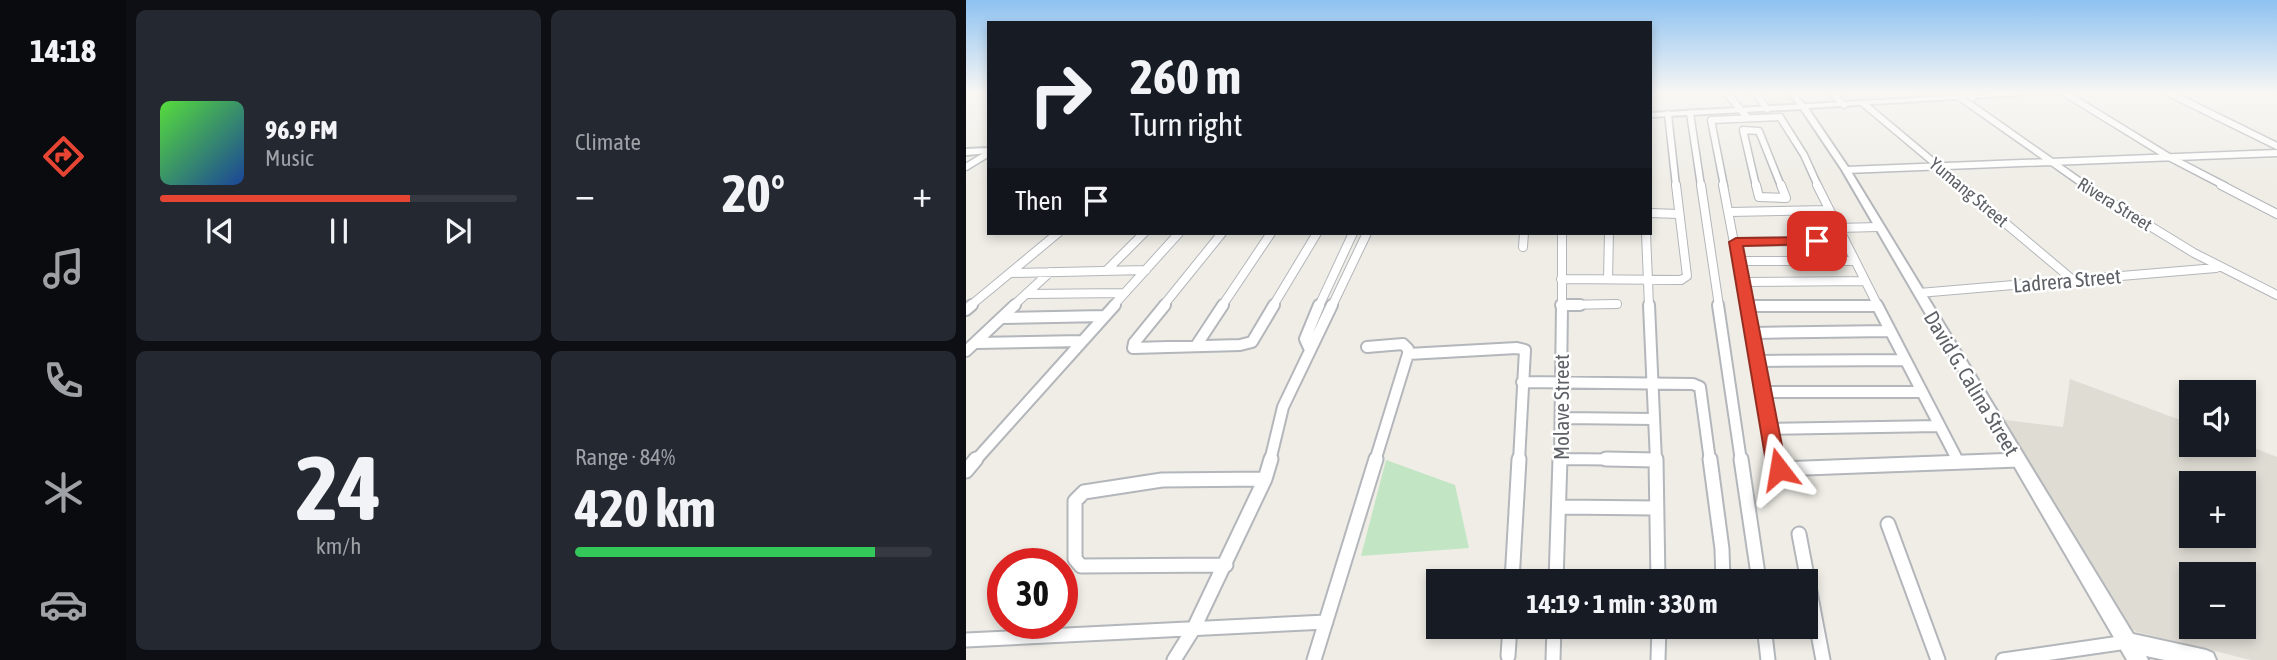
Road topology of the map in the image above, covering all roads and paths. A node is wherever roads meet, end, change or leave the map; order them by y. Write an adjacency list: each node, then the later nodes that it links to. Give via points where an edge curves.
1 (1669, 123): 27 (street)
2 (1691, 123): 107 (street)
3 (1710, 123): 24 (street)
4 (1746, 123): 22 (street, via 1742,132 1758,196)
5 (1751, 123): 22 (street, via 1759,131 1786,198)
6 (1784, 123): 23 (street, via 1804,155)
7 (1814, 123): 21 (street, David G. Calina Street)
8 (1887, 123): 19 (street, Yumang Street)
9 (1998, 123): 18 (street, Rivera Street)
10 (2113, 123): 17 (street)
11 (2230, 123): 12 (street)
12 (2277, 146)
13 (966, 152): 14 (street)
14 (987, 152)
15 (987, 153): 20 (street)
16 (2277, 153): 17 (street)
17 (2169, 157): 18 (street); 28 (street)
18 (2048, 162): 19 (street); 50 (street, Rivera Street)
19 (1939, 166): 21 (street); 58 (street, Yumang Street)
20 (966, 167)
21 (1846, 170): 30 (street, David G. Calina Street)
22 (1771, 198): 25 (street)
23 (1828, 210): 25 (street); 29 (street)
24 (1729, 212): 25 (street); 44 (street)
25 (1778, 212)
26 (1652, 213): 27 (street)
27 (1679, 214): 57 (street, via 1687,276 1681,280)
28 (2277, 214)
29 (1837, 226): 30 (street); 43 (street)
30 (1878, 226): 62 (street, David G. Calina Street)
31 (1056, 235): 54 (street)
32 (1142, 235): 52 (street)
33 (1177, 235): 51 (street)
34 (1220, 235): 77 (street, via 1132,347)
35 (1270, 235): 77 (street)
36 (1316, 235): 77 (street, via 1249,344)
37 (1358, 235): 46 (street)
38 (1359, 235): 49 (street)
39 (1524, 235): 45 (street)
40 (1562, 235): 55 (street, Molave Street)
41 (1609, 235): 56 (street)
42 (1646, 235): 57 (street)
43 (1844, 241): 44 (street); 48 (street)
44 (1736, 242): 47 (street)
45 (1523, 247)
46 (1342, 254): 49 (street); 76 (street, via 1307,331)
47 (1738, 261): 48 (street); 60 (street)
48 (1854, 261): 59 (street)
49 (1352, 266): 76 (street, via 1318,335)
50 (2216, 268): 58 (street, Ladrera Street); 64 (street, Rivera Street)
51 (1146, 270): 52 (street); 61 (street)
52 (1106, 271): 53 (street)
53 (1050, 272): 54 (street); 63 (street)
54 (1011, 273): 69 (street)
55 (1561, 279): 56 (street); 66 (street, Molave Street)
56 (1608, 279): 57 (street)
57 (1648, 279): 85 (street)
58 (2073, 280): 62 (street, Ladrera Street)
59 (1864, 281): 60 (street); 68 (street)
60 (1742, 282): 67 (street)
61 (1124, 293): 63 (street); 70 (street)
62 (1919, 293): 94 (street, David G. Calina Street)
63 (1027, 294): 71 (street)
64 (2277, 295)
65 (1617, 304): 66 (street)
66 (1561, 305): 84 (street, Molave Street)
67 (1747, 306): 68 (street); 73 (street)
68 (1877, 306): 72 (street)
69 (966, 310)
70 (1104, 316): 71 (street); 74 (street)
71 (1000, 318): 75 (street)
72 (1890, 331): 73 (street); 82 (street)
73 (1752, 333): 81 (street)
74 (1082, 341): 75 (street); 96 (street)
75 (975, 343): 79 (street)
76 (1308, 345): 97 (street, via 1283,407)
77 (1196, 346)
78 (1367, 347): 80 (street, via 1403,344)
79 (966, 351)
80 (1408, 355): 83 (street, via 1522,348 1526,352); 108 (street)
81 (1757, 360): 82 (street); 86 (street)
82 (1905, 360): 87 (street)
83 (1522, 382): 84 (street); 103 (street)
84 (1562, 382): 85 (street); 88 (street, Molave Street)
85 (1653, 384): 89 (street); 106 (street, via 1693,384 1702,390)
86 (1764, 392): 87 (street); 91 (street)
87 (1922, 392): 90 (street)
88 (1562, 418): 89 (street); 92 (street, Molave Street)
89 (1654, 419): 93 (street)
90 (1939, 426): 91 (street); 95 (street)
91 (1770, 429): 95 (street, via 1779,469)
92 (1561, 459): 93 (street); 98 (street, Molave Street)
93 (1656, 460): 99 (street)
94 (2018, 460): 95 (street); 115 (street, David G. Calina Street)
95 (1958, 461)
96 (966, 471)
97 (1265, 479): 102 (street); 102 (street, via 1163,480 1084,492 1075,501 1075,559 1081,566)
98 (1560, 507): 99 (street); 104 (street, Molave Street)
99 (1656, 508): 105 (street)
100 (1888, 524): 123 (street)
101 (1799, 534): 122 (street)
102 (1226, 565): 109 (street)
103 (1513, 569)
104 (1557, 569)
105 (1658, 569)
106 (1722, 569)
107 (1757, 569)
108 (1326, 622): 109 (street); 118 (street)
109 (1194, 628): 114 (street); 117 (street)
110 (1509, 639): 116 (street)
111 (1554, 639): 119 (street)
112 (1659, 639): 120 (street)
113 (1766, 639): 121 (street)
114 (966, 640)
115 (2127, 642): 124 (street); 125 (street, David G. Calina Street); 126 (street)
116 (1508, 656)
117 (1174, 660)
118 (1314, 660)
119 (1553, 660)
120 (1658, 660)
121 (1768, 660)
122 (1823, 660)
123 (1938, 660)
124 (2003, 660)
125 (2138, 660)
126 (2206, 660)

